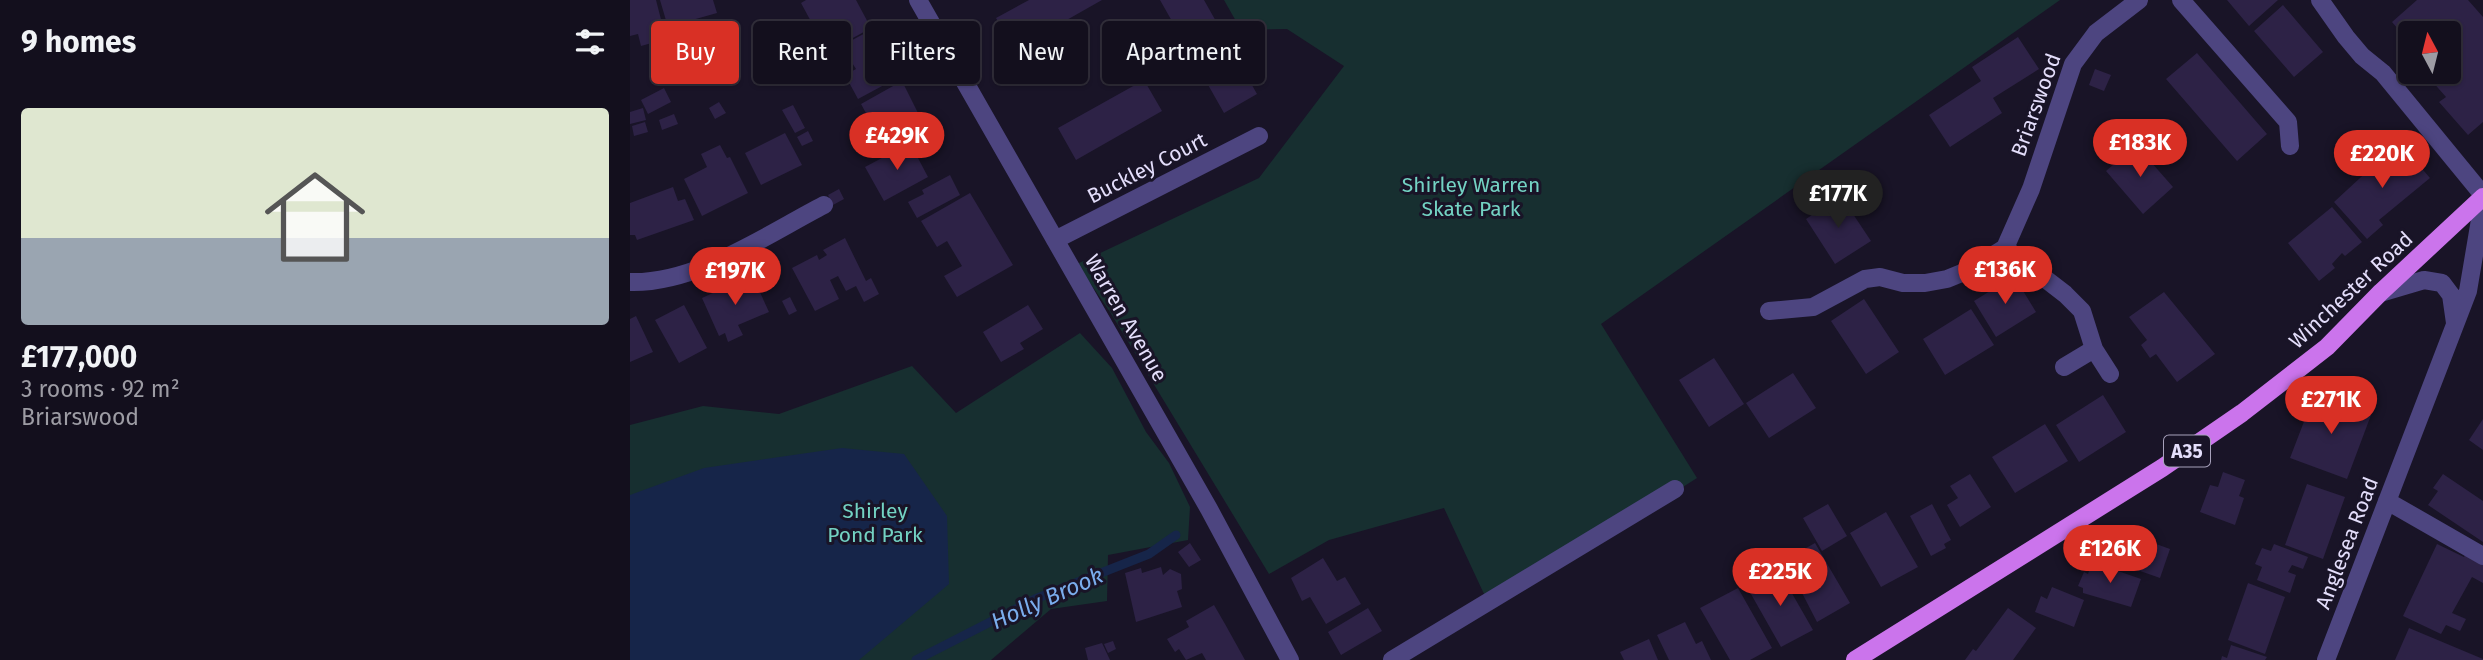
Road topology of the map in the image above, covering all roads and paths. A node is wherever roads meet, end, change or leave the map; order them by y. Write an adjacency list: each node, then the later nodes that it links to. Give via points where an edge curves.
1 (918, 0): 9 (street, Warren Avenue)
2 (2139, 0): 10 (street, Briarswood, via 2096,33 2077,56 2031,189)
3 (2181, 0): 6 (street, via 2288,122)
4 (2320, 0): 7 (street)
5 (1259, 136): 9 (street, Buckley Court)
6 (2290, 146)
7 (2483, 198): 12 (main road, Winchester Road / A35); 14 (street, Anglesea Road, via 2473,269)
8 (824, 205): 11 (street, via 696,270 661,281)
9 (1055, 240): 21 (street, Warren Avenue)
10 (2005, 248): 13 (street, via 1947,279 1903,283 1880,277 1865,279 1813,307); 15 (street, via 2081,311)
11 (630, 282)
12 (2380, 293): 14 (street, via 2424,280 2442,283 2451,295); 23 (main road, Winchester Road / A35, via 2328,347 2242,413)
13 (1769, 311)
14 (2455, 323): 19 (street, Anglesea Road)
15 (2094, 349): 16 (street); 17 (street)
16 (2064, 367)
17 (2110, 374)
18 (1675, 489): 22 (street)
19 (2387, 501): 20 (street); 24 (street, Anglesea Road)
20 (2483, 556)
21 (1290, 660)
22 (1392, 660)
23 (1855, 660)
24 (2326, 660)

